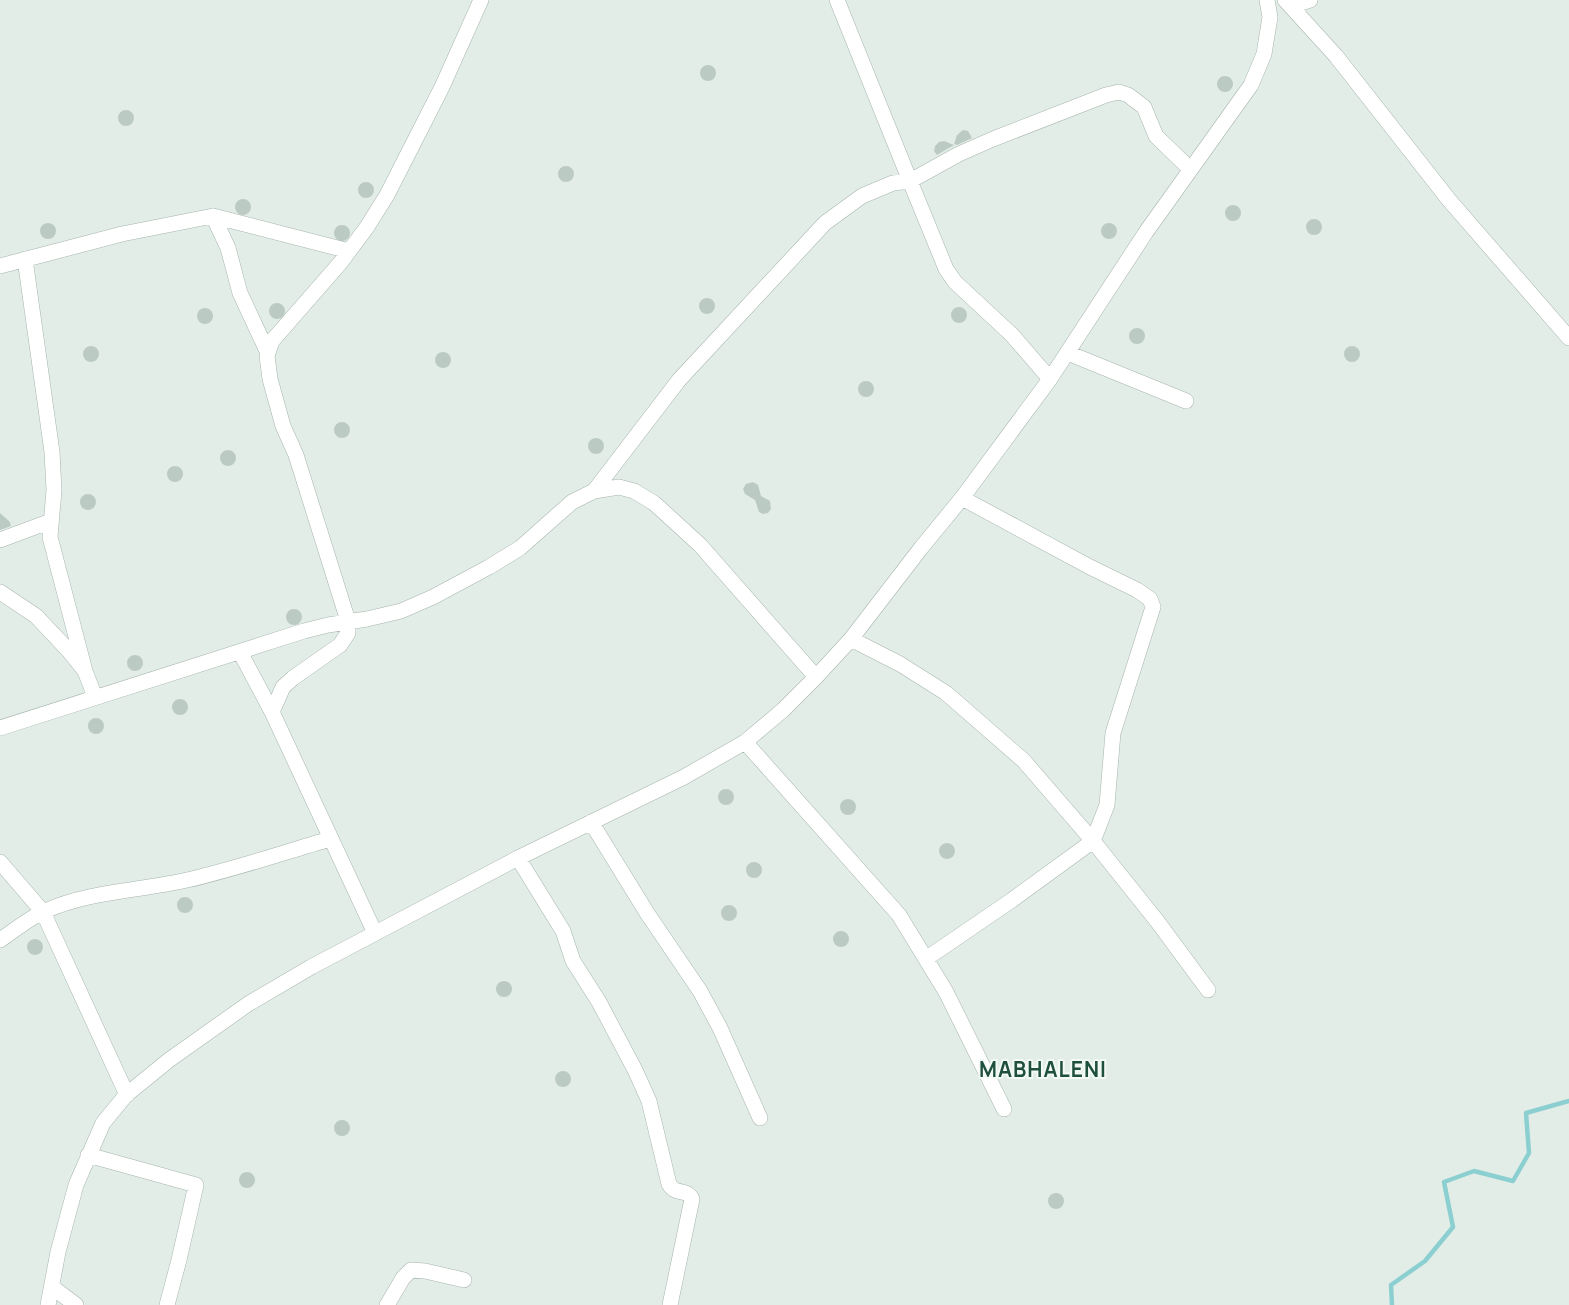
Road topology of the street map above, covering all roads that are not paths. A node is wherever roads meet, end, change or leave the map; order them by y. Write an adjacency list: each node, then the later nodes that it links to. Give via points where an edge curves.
1 (481, 0): 9 (street, via 412,146 382,203)
2 (838, 0): 7 (street)
3 (1267, 0): 6 (street, via 1270,17 1264,54 1251,85)
4 (1310, 0): 5 (street)
5 (1288, 3): 12 (street, via 1336,56 1449,200)
6 (1190, 169): 7 (street, via 1156,136 1144,107 1119,92 959,154); 14 (street)
7 (910, 182): 15 (street, via 946,269 955,282 1012,335); 17 (street, via 893,183 862,196 825,223 679,380)
8 (213, 216): 9 (street); 10 (street, via 122,234); 13 (street, via 228,248 240,293)
9 (350, 252): 13 (street, via 276,336)
10 (25, 259): 11 (street); 19 (street, via 52,452 54,490)
11 (0, 266)
12 (1569, 338)
13 (267, 352): 22 (street, via 267,370 283,426 296,455)
14 (1068, 353): 15 (street); 16 (street)
15 (1050, 379): 18 (street)
16 (1186, 401)
17 (594, 491): 22 (street, via 572,502 520,548 433,597 401,611); 26 (street, via 619,487 634,491 654,503 700,546)
18 (962, 498): 23 (street); 33 (street, via 1150,599 1153,607 1114,726 1107,805)
19 (51, 521): 20 (street); 25 (street, via 52,546)
20 (0, 540)
21 (0, 592): 25 (street, via 36,616)
22 (348, 621): 24 (street, via 304,631); 28 (street, via 348,633 340,645 293,678 283,688)
23 (851, 639): 26 (street); 33 (street, via 946,693 1024,761)
24 (240, 652): 27 (street); 28 (street)
25 (85, 670): 27 (street)
26 (816, 677): 30 (street)
27 (95, 697): 29 (street)
28 (272, 712): 32 (street)
29 (0, 728)
30 (745, 742): 31 (street, via 684,777); 39 (street, via 899,915)
31 (591, 822): 34 (street); 43 (street, via 646,913 700,991)
32 (330, 839): 36 (street, via 226,871 105,893); 37 (street)
33 (1093, 841): 39 (street); 40 (street)
34 (518, 858): 37 (street); 51 (street, via 563,931 573,961 635,1070 649,1101 669,1184 672,1189 686,1193 692,1199)
35 (0, 862): 36 (street)
36 (42, 912): 38 (street); 41 (street)
37 (375, 933): 41 (street, via 248,1004 169,1060)
38 (0, 940)
39 (927, 958): 42 (street)
40 (1208, 990)
41 (127, 1095): 44 (street, via 103,1123)
42 (1004, 1108)
43 (760, 1118)
44 (88, 1154): 46 (street, via 58,1252); 49 (street, via 196,1185)
45 (464, 1280): 50 (street, via 411,1270)
46 (52, 1288): 47 (street); 48 (street)
47 (48, 1305)
48 (76, 1305)
49 (167, 1305)
50 (387, 1305)
51 (670, 1305)

